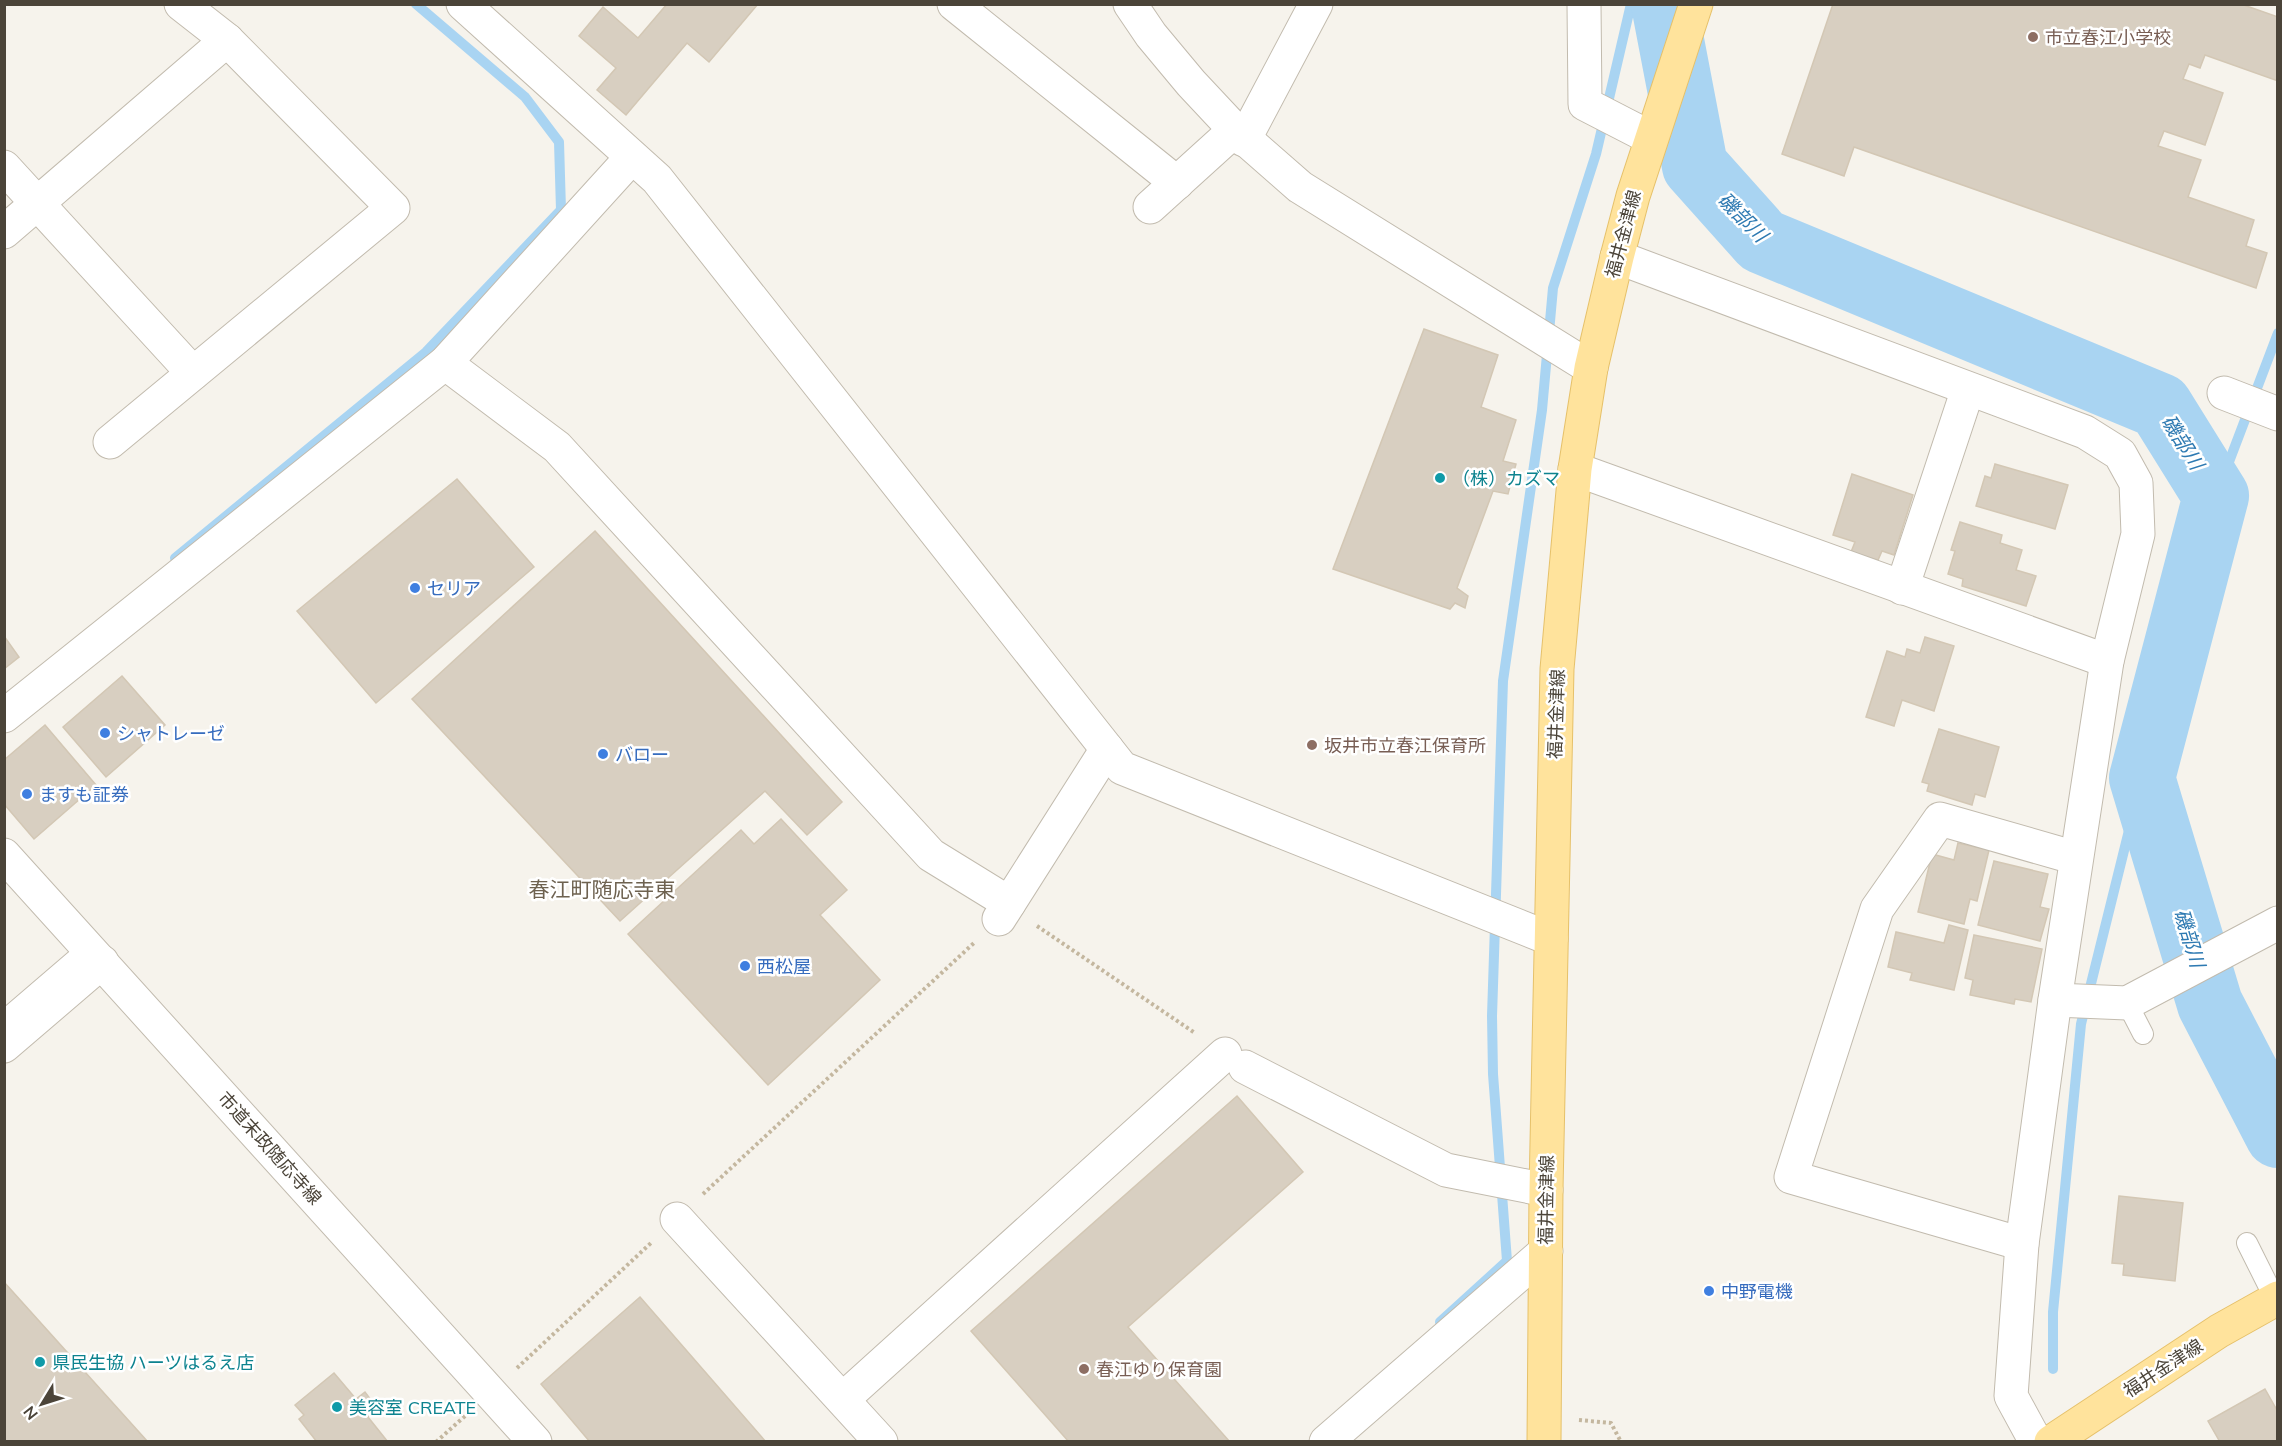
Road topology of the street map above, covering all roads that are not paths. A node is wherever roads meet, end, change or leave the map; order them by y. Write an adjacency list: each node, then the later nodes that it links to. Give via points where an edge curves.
1 (181, 4): 8 (street)
2 (463, 4): 11 (street)
3 (954, 4): 13 (street)
4 (1130, 4): 9 (street, via 1184,75)
5 (1316, 4): 9 (street)
6 (1584, 4): 10 (street, via 1585,104)
7 (1696, 4): 10 (main road, 福井金津線)
8 (227, 40): 14 (street); 20 (street, via 393,208)
9 (1239, 135): 13 (street); 19 (street, via 1300,187)
10 (1651, 138): 17 (main road, 福井金津線)
11 (632, 157): 18 (street); 29 (street, via 657,179)
12 (4, 167): 14 (street)
13 (1177, 183): 15 (street)
14 (37, 203): 16 (street); 20 (street)
15 (1150, 207)
16 (4, 232)
17 (1617, 257): 19 (main road, 福井金津線); 21 (street)
18 (445, 363): 28 (street); 29 (street, via 557,447 931,855 1004,911)
19 (1591, 368): 25 (main road, 福井金津線)
20 (193, 374): 24 (street)
21 (1968, 389): 26 (street); 27 (street, via 2085,432 2120,454 2136,483 2138,534)
22 (2224, 393): 23 (street)
23 (2277, 414)
24 (110, 442)
25 (1575, 469): 26 (street); 33 (main road, 福井金津線, via 1557,669)
26 (1902, 588): 27 (street)
27 (2108, 661): 31 (street)
28 (4, 716)
29 (1107, 749): 33 (street, via 1122,768)
30 (4, 855): 34 (street, 市道末政随応寺線)
31 (2076, 858): 35 (street); 43 (street, via 1940,819 1877,909 1791,1177)
32 (2277, 923): 36 (street)
33 (1551, 939): 40 (main road, 福井金津線)
34 (96, 955): 37 (lane); 39 (street); 48 (street, 市道末政随応寺線)
35 (2055, 1000): 36 (street); 43 (street)
36 (2127, 1003): 38 (lane)
37 (4, 1021)
38 (2143, 1034)
39 (4, 1046)
40 (1546, 1190): 44 (main road, 福井金津線); 46 (street, via 1446,1170 1235,1061)
41 (677, 1219): 46 (street)
42 (2247, 1243): 45 (lane)
43 (2022, 1244): 51 (street, via 2011,1396)
44 (1546, 1251): 47 (main road, 福井金津線); 50 (street)
45 (2276, 1299): 52 (main road, 福井金津線, via 2219,1331)
46 (843, 1399): 49 (street)
47 (1544, 1430)
48 (535, 1442)
49 (881, 1442)
50 (1326, 1442)
51 (2036, 1442)
52 (2051, 1442)

